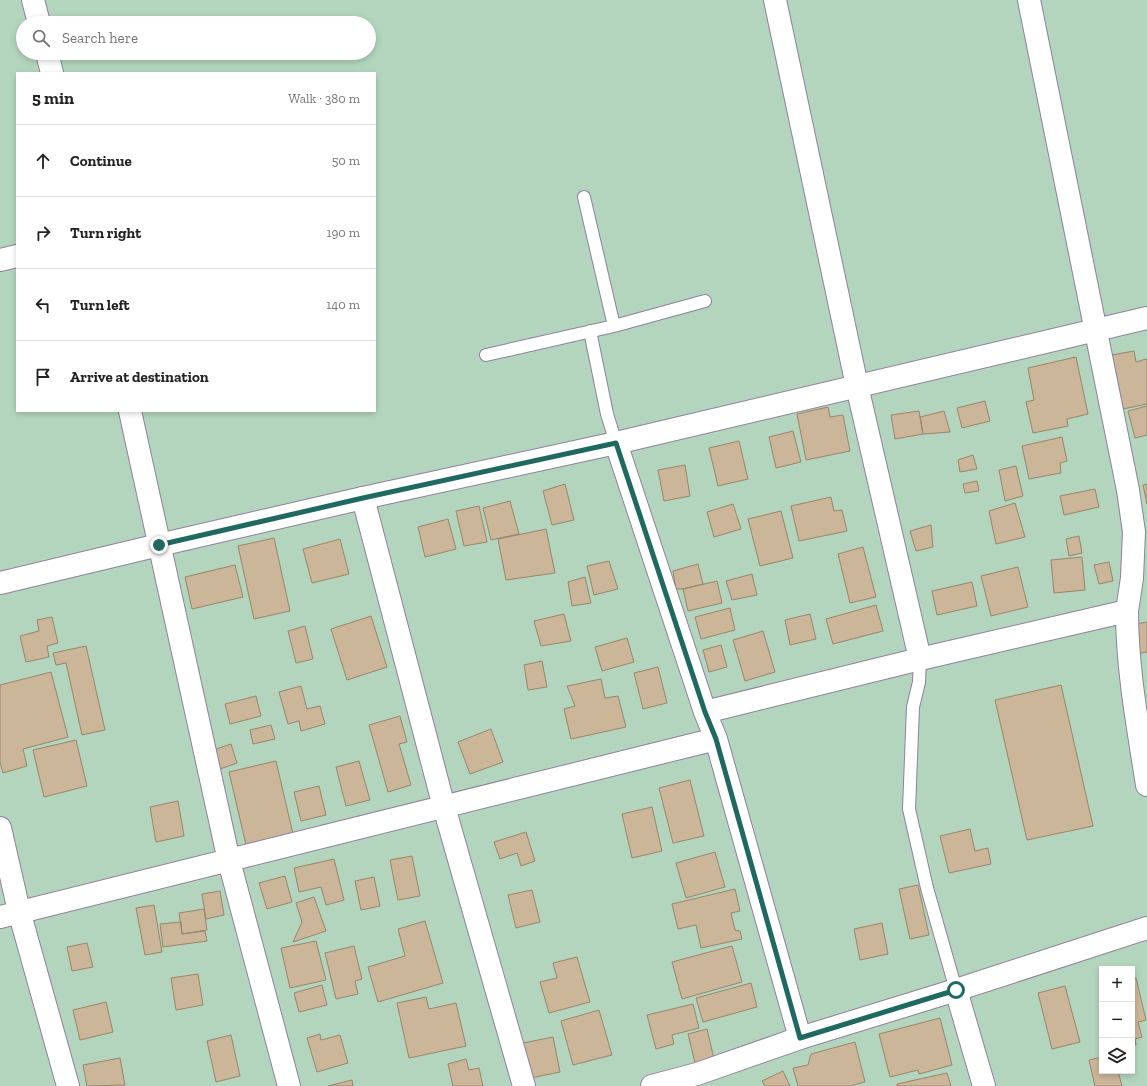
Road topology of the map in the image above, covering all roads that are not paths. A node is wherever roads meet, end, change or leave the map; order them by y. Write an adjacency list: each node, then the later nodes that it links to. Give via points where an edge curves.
1 (33, 0): 4 (street)
2 (775, 0): 16 (street)
3 (1029, 0): 13 (street)
4 (37, 16)
5 (49, 60): 6 (street)
6 (52, 72)
7 (584, 197): 12 (lane)
8 (16, 256): 9 (street)
9 (0, 260)
10 (705, 301): 12 (lane)
11 (1144, 323): 13 (street)
12 (614, 326): 14 (lane)
13 (1095, 330): 16 (street); 22 (street, via 1128,490 1134,532 1132,578)
14 (590, 331): 15 (lane); 18 (lane, via 607,414)
15 (486, 355)
16 (857, 386): 18 (street); 23 (street)
17 (130, 412): 20 (street)
18 (616, 443): 19 (street); 24 (street)
19 (363, 498): 20 (street); 27 (street)
20 (159, 545): 21 (street); 29 (street)
21 (0, 583)
22 (1127, 611): 23 (street); 26 (street, via 1129,668)
23 (920, 659): 24 (street); 32 (lane, via 919,682 913,706 909,809 927,888)
24 (705, 712): 25 (street)
25 (716, 739): 27 (street); 33 (street)
26 (1147, 785)
27 (444, 807): 29 (street); 37 (street)
28 (0, 828): 30 (street)
29 (229, 861): 30 (street); 36 (street)
30 (10, 914): 35 (street)
31 (1147, 928): 32 (street)
32 (956, 990): 33 (street); 39 (street)
33 (800, 1038): 34 (street)
34 (698, 1080): 38 (street)
35 (68, 1086)
36 (289, 1086)
37 (524, 1086)
38 (652, 1086)
39 (984, 1086)

